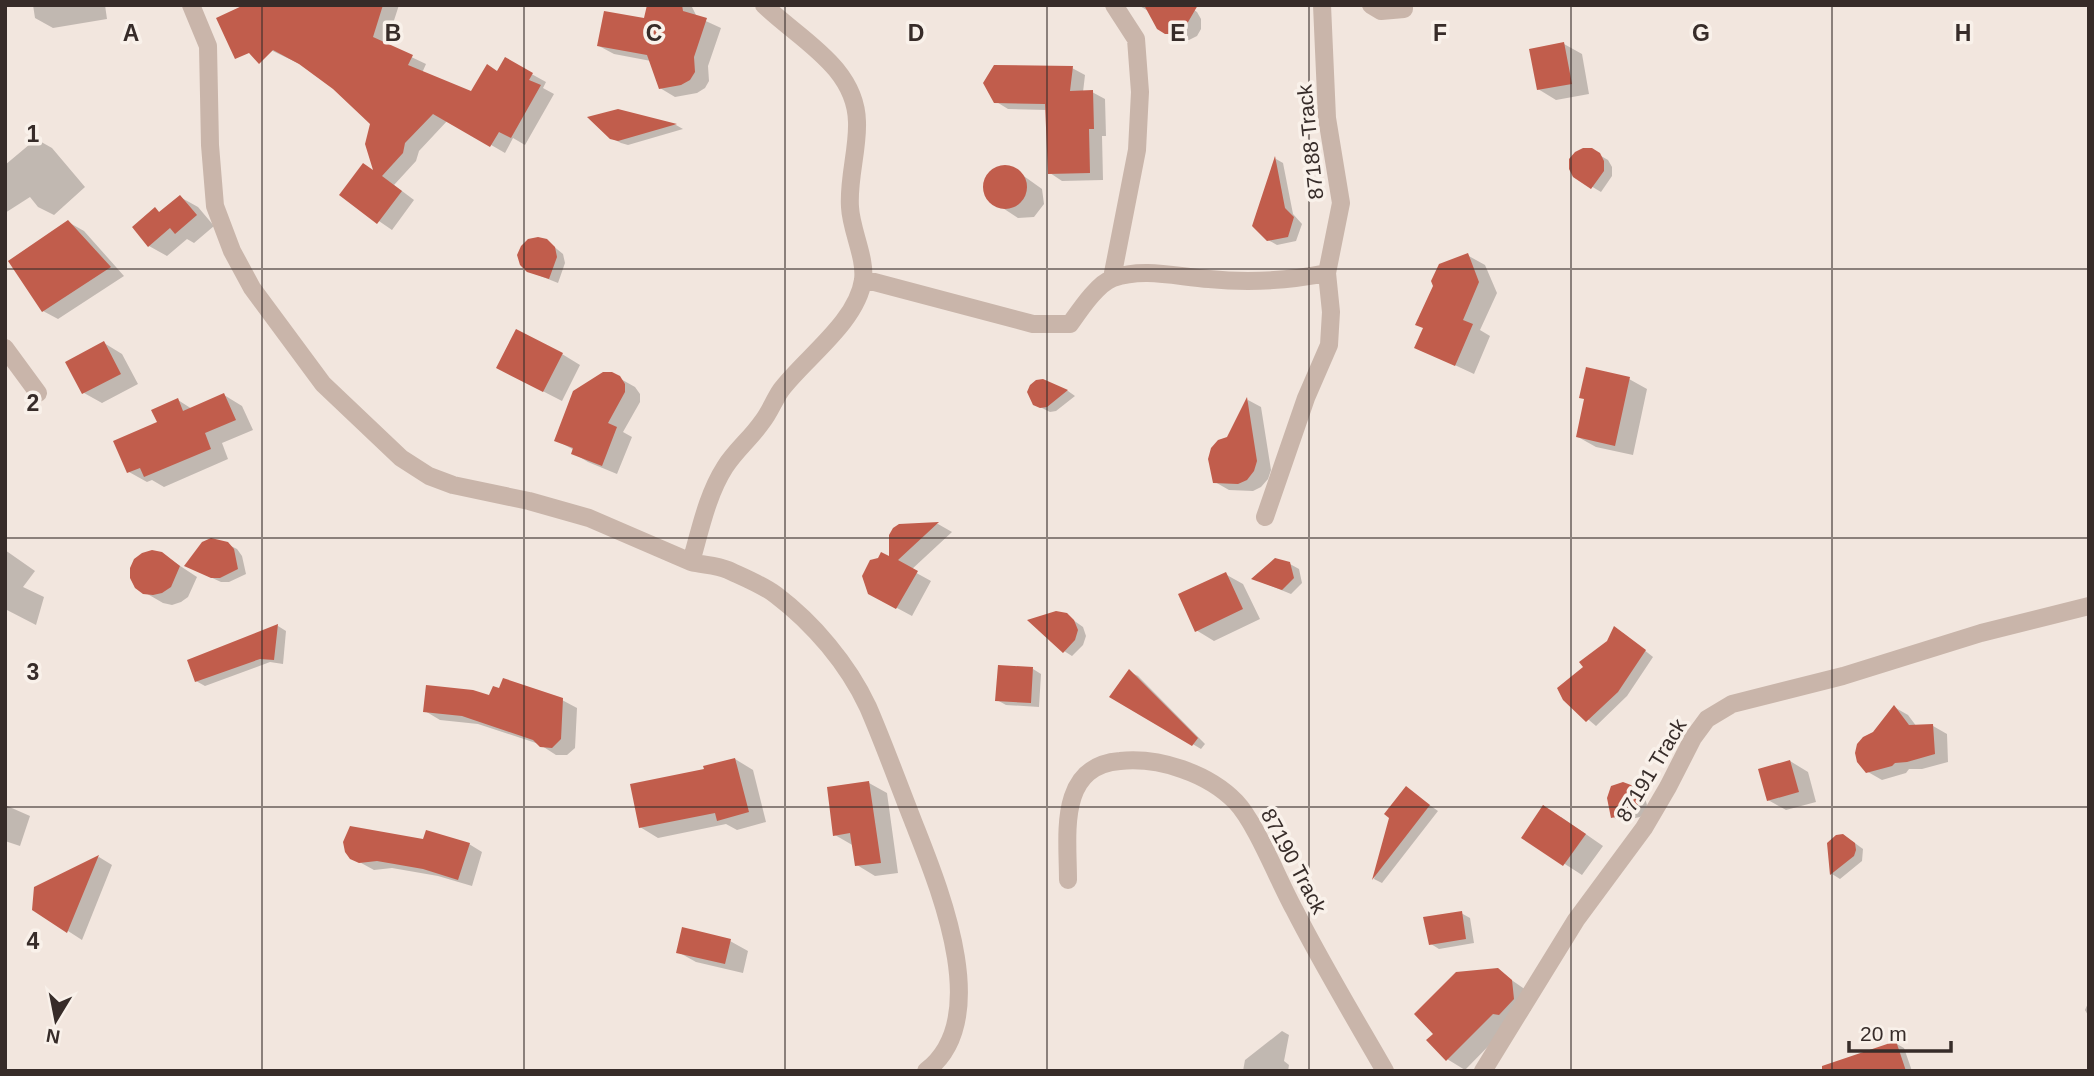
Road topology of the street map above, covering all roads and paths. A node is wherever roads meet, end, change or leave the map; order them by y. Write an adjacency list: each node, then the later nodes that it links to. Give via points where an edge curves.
1 (191, 5): 13 (street, via 208,46 215,206 252,288 323,384 401,458 429,476 589,518)
2 (764, 5): 9 (street, via 826,58 846,82 855,106 857,139 850,206)
3 (1114, 5): 8 (street, via 1136,39 1140,92 1137,149)
4 (1322, 5): 7 (street, 87188 Track, via 1327,118 1341,203)
5 (1371, 5): 6 (street, via 1381,11 1405,9)
6 (1404, 5)
7 (1327, 273): 8 (street, via 1260,282 1144,272); 12 (street, 87188 Track, via 1329,345)
8 (1112, 278): 9 (street, via 1085,302 1070,324 1033,324)
9 (863, 279): 13 (street, via 852,309 781,390 764,420 725,467)
10 (5, 348): 11 (street)
11 (38, 393)
12 (1265, 517)
13 (691, 562): 16 (street, via 725,569 774,594 806,622 858,684 951,928 959,1001 955,1026 937,1063)
14 (2089, 606): 18 (street, 87191 Track, via 1742,701 1707,719 1644,828 1576,920)
15 (1068, 880): 17 (street, 87190 Track, via 1072,795 1083,778 1104,762 1163,763 1213,783 1237,804 1255,834)
16 (926, 1071)
17 (1385, 1071)
18 (1483, 1071)

